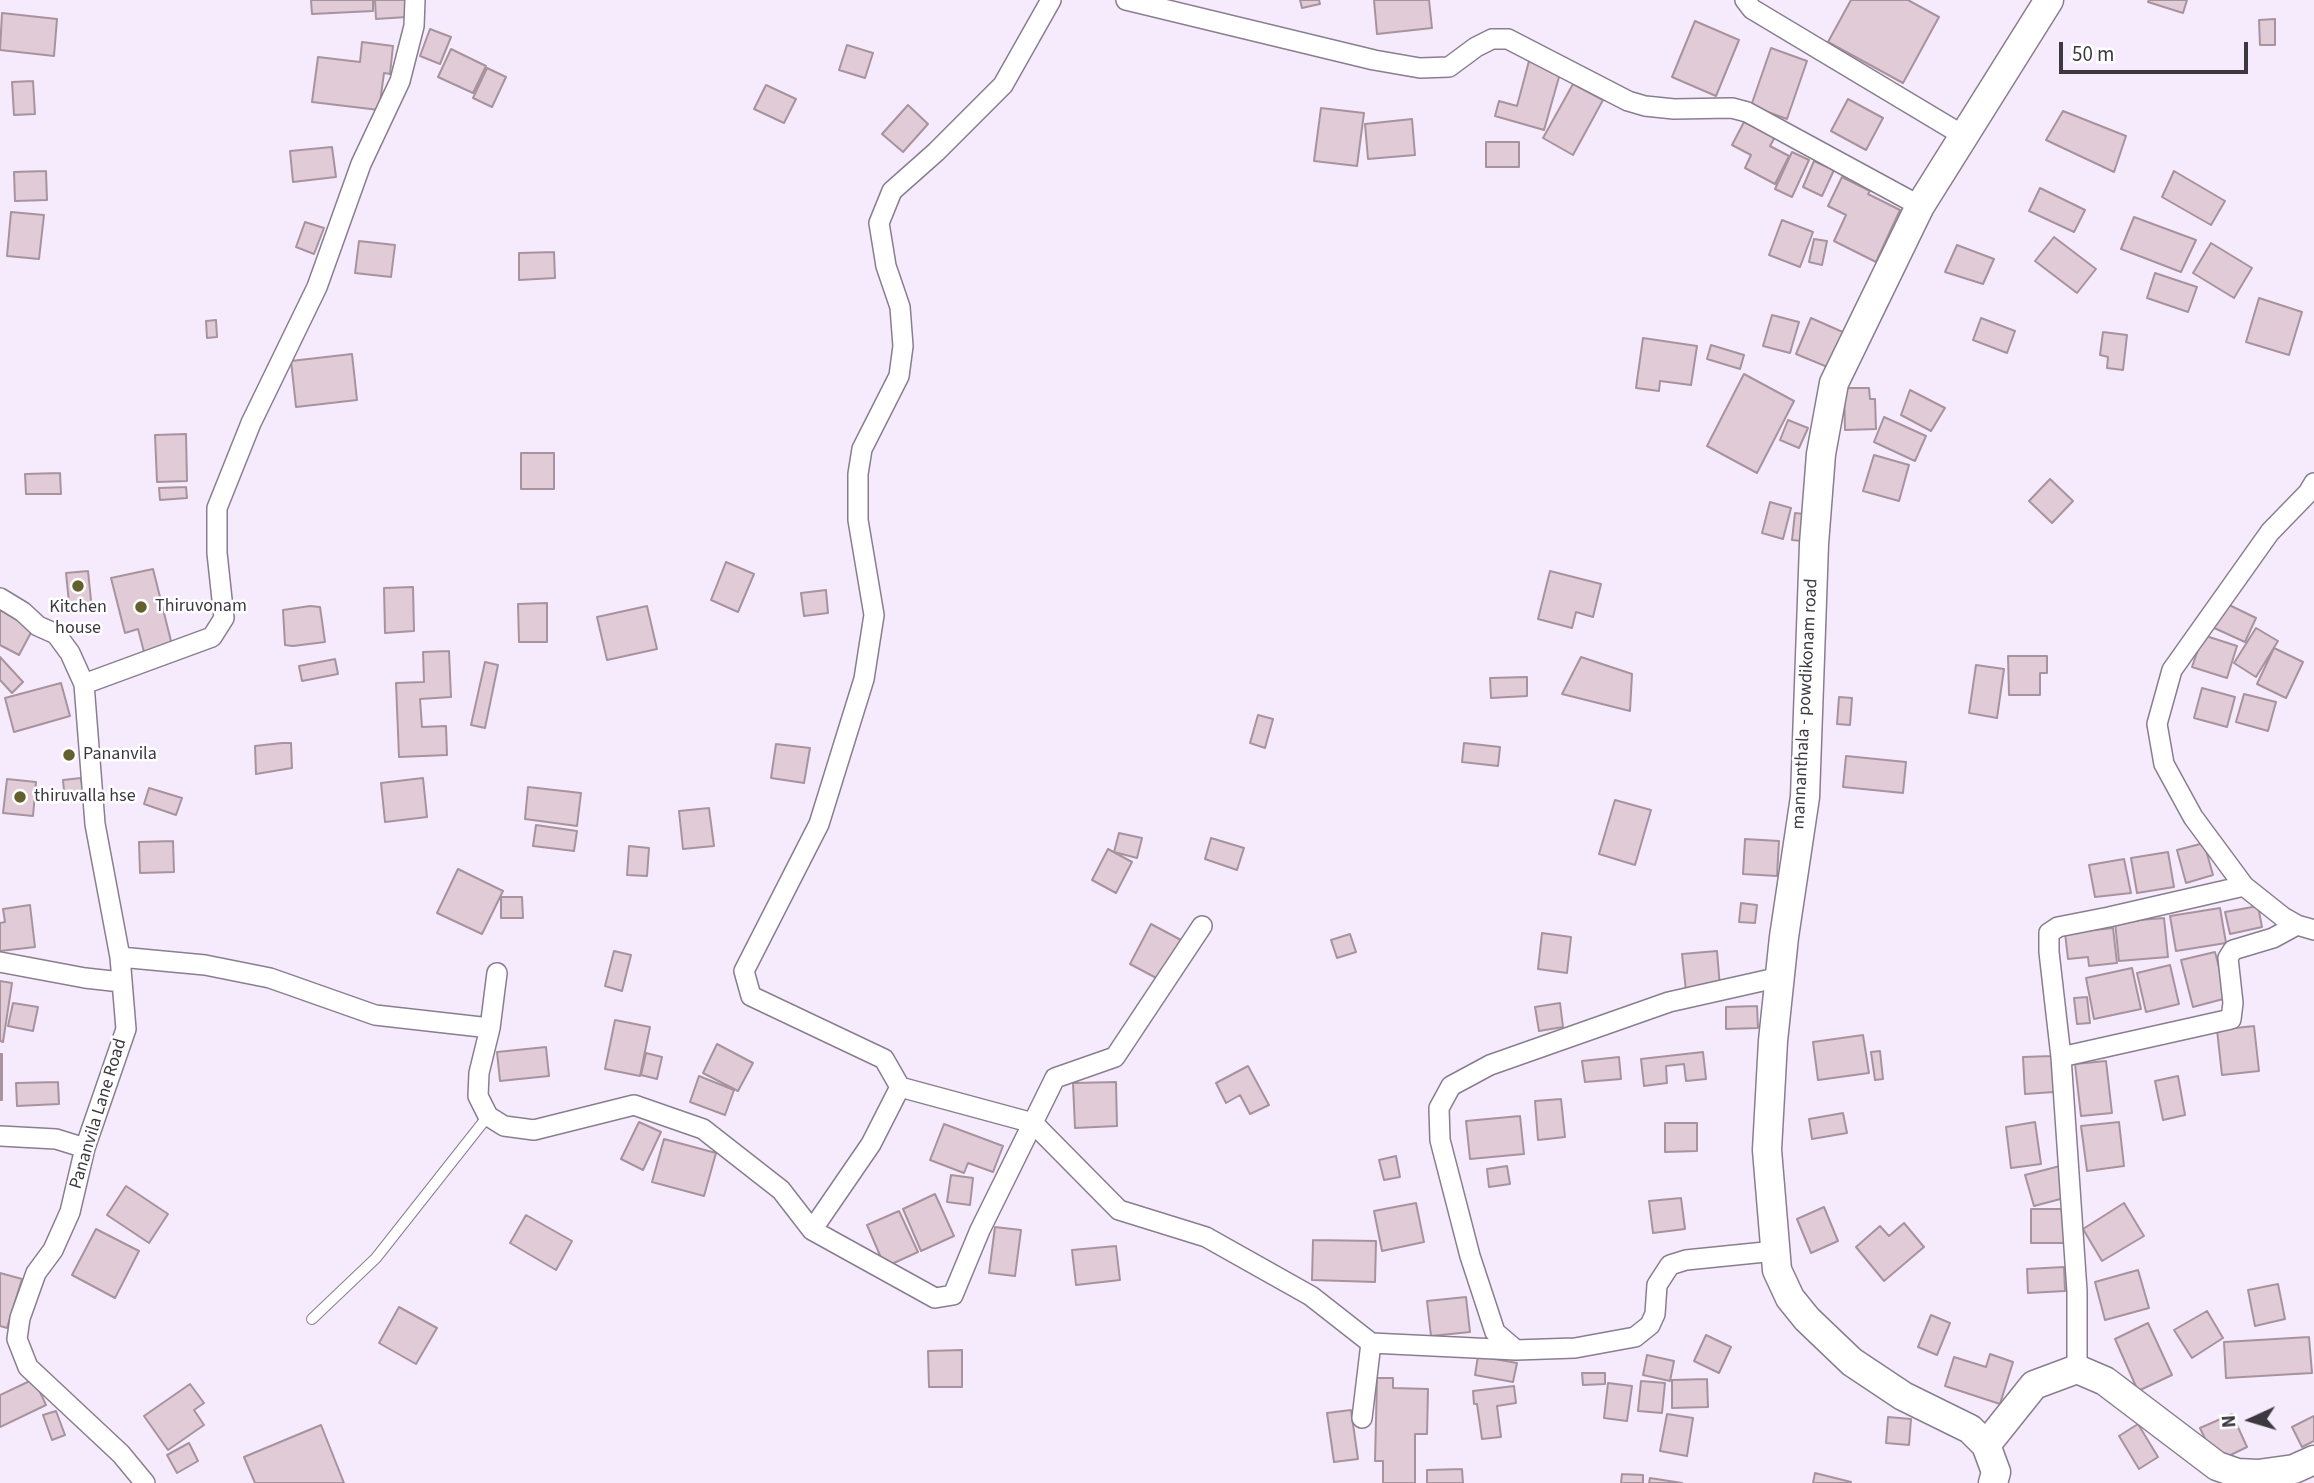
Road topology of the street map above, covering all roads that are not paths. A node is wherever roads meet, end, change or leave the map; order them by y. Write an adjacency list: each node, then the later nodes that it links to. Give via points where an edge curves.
1 (415, 0): 10 (street, via 414,26 400,81 361,164 317,287 251,423 217,508 225,618 212,637)
2 (1051, 0): 21 (street, via 1003,85 892,191 879,223 886,266 900,307 903,346 899,376 863,449 858,474 858,520 874,615 864,679 819,824 744,971 751,996 884,1059)
3 (1126, 0): 7 (street, via 1420,68 1449,67 1492,39 1508,38 1628,101 1674,109 1748,112)
4 (1745, 0): 6 (street, via 1752,9)
5 (2049, 0): 6 (main road, mannanthala - powdikonam road)
6 (1965, 136): 7 (main road, mannanthala - powdikonam road)
7 (1920, 206): 17 (main road, mannanthala - powdikonam road, via 1835,383 1821,454 1805,797)
8 (2314, 483): 11 (street, via 2270,532 2172,670 2157,724 2164,764 2193,817)
9 (0, 598): 10 (street, Pananvila Lane Road, via 56,634)
10 (84, 684): 14 (street, Pananvila Lane Road, via 95,824)
11 (2244, 886): 13 (street); 20 (street, via 2058,927 2049,933)
12 (1202, 926): 23 (street, via 1115,1057 1055,1078)
13 (2305, 928): 20 (street, via 2233,950 2228,958 2231,1019)
14 (120, 957): 18 (street, Pananvila Lane Road); 19 (street, via 205,965 270,978 375,1015)
15 (0, 962): 18 (street)
16 (497, 973): 19 (street)
17 (1780, 977): 27 (main road, mannanthala - powdikonam road, via 1768,1150); 30 (street, via 1670,1002 1490,1065 1451,1086 1439,1108 1440,1140 1495,1332)
18 (121, 982): 25 (street, Pananvila Lane Road, via 125,1029)
19 (490, 1028): 22 (street, via 478,1096)
20 (2061, 1058): 31 (street, via 2077,1291)
21 (900, 1087): 23 (street); 26 (street, via 871,1144)
22 (488, 1116): 26 (street, via 504,1126 534,1130 634,1105 703,1129 781,1190); 28 (lane, via 376,1258)
23 (1033, 1123): 26 (street, via 953,1295 935,1298); 29 (street, via 1119,1210 1206,1237 1311,1296)
24 (0, 1136): 25 (street, via 56,1139)
25 (85, 1148): 35 (street, Pananvila Lane Road, via 70,1212 53,1250 36,1273 17,1339 28,1367 121,1454)
26 (812, 1230)
27 (1775, 1251): 30 (street, via 1670,1265 1657,1285 1656,1314 1635,1337 1575,1348); 33 (main road, mannanthala - powdikonam road, via 1777,1270 1790,1298 1852,1362 1903,1396 1970,1429)
28 (312, 1319)
29 (1371, 1343): 30 (street); 32 (street)
30 (1516, 1350)
31 (2077, 1369): 33 (main road, via 2034,1385); 34 (main road, via 2105,1381 2217,1466 2258,1475 2294,1469)
32 (1362, 1418)
33 (1986, 1445): 36 (main road, via 1996,1472)
34 (2314, 1460)
35 (145, 1483)
36 (1993, 1483)

